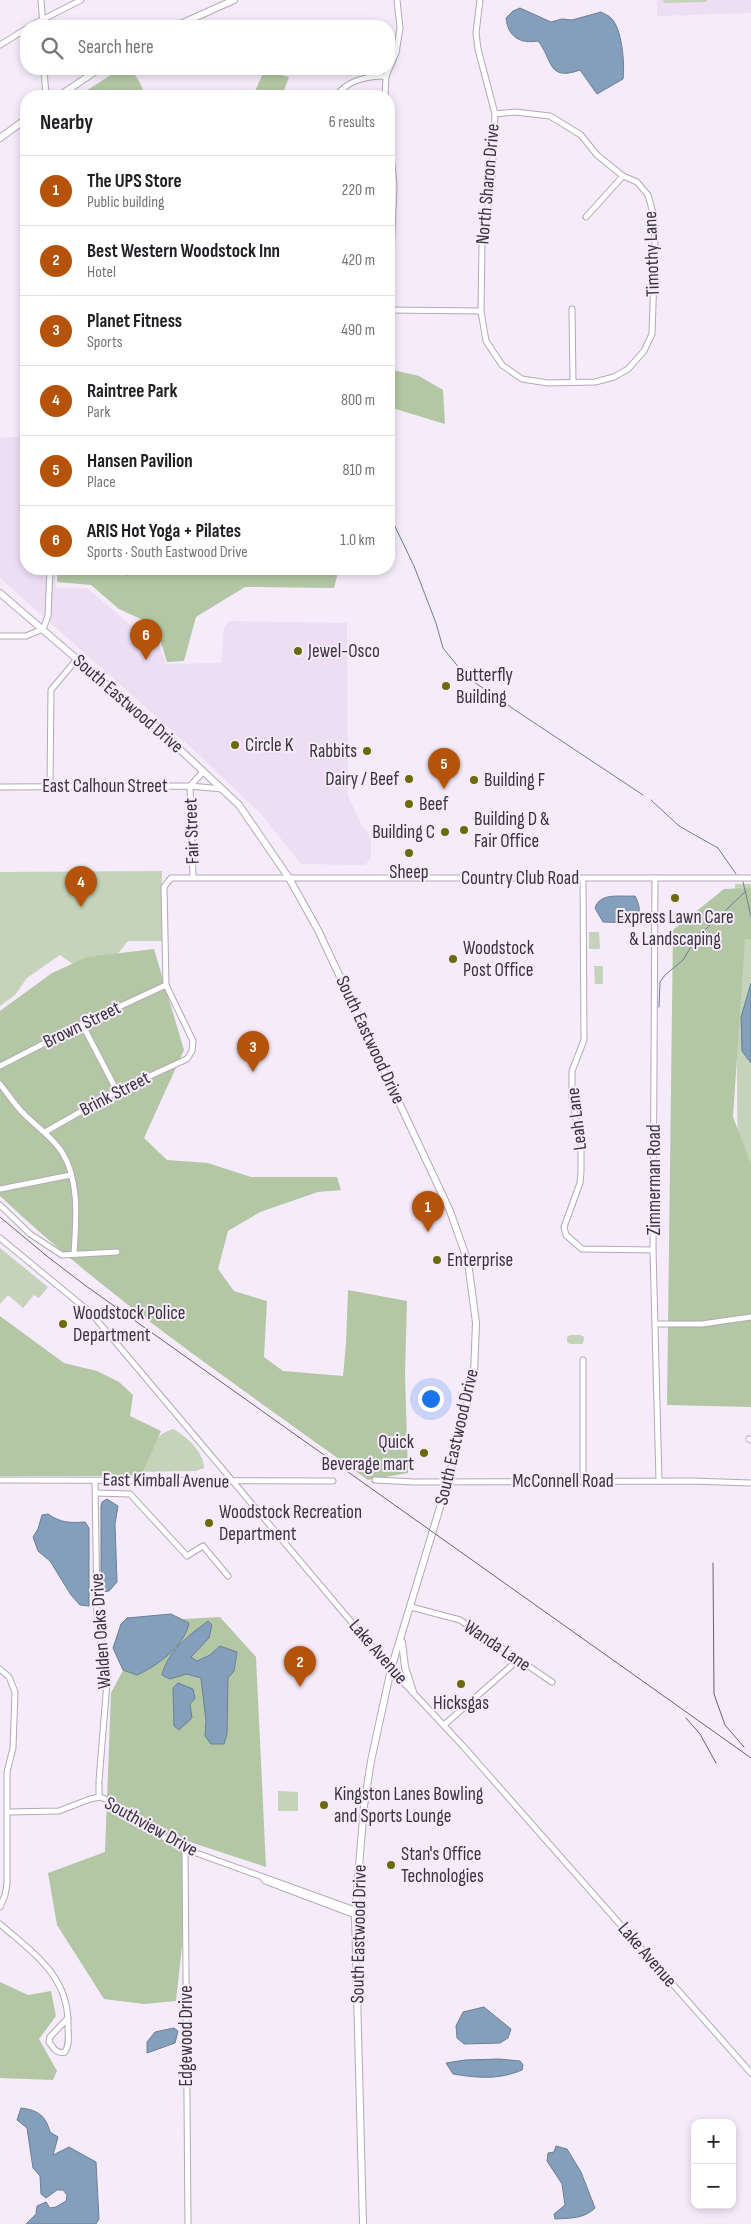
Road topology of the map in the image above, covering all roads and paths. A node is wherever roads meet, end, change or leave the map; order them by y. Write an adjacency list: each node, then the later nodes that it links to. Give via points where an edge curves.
1 (41, 0): 6 (street)
2 (81, 0): 6 (street)
3 (234, 0): 7 (main road)
4 (397, 0): 10 (street, via 400,28)
5 (480, 0): 18 (street, North Sharon Drive, via 476,33 478,50)
6 (42, 19)
7 (189, 20)
8 (20, 33): 9 (street)
9 (0, 45)
10 (395, 55)
11 (44, 75): 14 (street)
12 (90, 75): 15 (main road)
13 (386, 76): 16 (street, via 368,76); 17 (street)
14 (46, 90)
15 (68, 90)
16 (341, 90)
17 (385, 90)
18 (495, 114): 21 (street, Timothy Lane, via 515,112 550,116 581,135 597,155); 25 (street, North Sharon Drive, via 492,179 482,244)
19 (20, 123): 20 (main road)
20 (0, 138)
21 (623, 176): 22 (street); 26 (street, Timothy Lane, via 637,182 648,195 654,216 655,246 652,334 644,351)
22 (586, 217)
23 (572, 309): 27 (street)
24 (395, 310): 25 (street)
25 (481, 311): 27 (street, North Sharon Drive, via 486,340 502,365 522,379)
26 (628, 369): 27 (street, North Sharon Drive, via 595,382)
27 (574, 382)
28 (50, 575): 30 (street, via 48,616)
29 (0, 593): 30 (main road, South Eastwood Drive)
30 (43, 629): 31 (street, via 26,636); 32 (main road, South Eastwood Drive)
31 (0, 636)
32 (77, 659): 33 (main road, South Eastwood Drive); 34 (street, via 51,690)
33 (203, 772): 35 (street, East Calhoun Street); 37 (main road, South Eastwood Drive)
34 (50, 786): 35 (street, East Calhoun Street); 36 (street, East Calhoun Street)
35 (190, 786): 37 (street); 38 (street, Fair Street)
36 (0, 787)
37 (222, 790): 39 (main road, South Eastwood Drive, via 239,806)
38 (193, 876): 39 (street, Country Club Road); 43 (street, Country Club Road, via 171,878 164,887)
39 (289, 878): 42 (street, Country Club Road); 63 (main road, South Eastwood Drive, via 318,930 448,1204 468,1262 476,1323 475,1364)
40 (655, 878): 41 (street, Country Club Road); 42 (street, Country Club Road); 53 (street, Zimmerman Road)
41 (751, 878)
42 (583, 879): 53 (street, Leah Lane, via 584,1040 572,1071 581,1172 564,1227 566,1235 582,1248)
43 (166, 985): 44 (street, Brown Street); 47 (street, Brink Street, via 192,1041 192,1051 187,1059)
44 (82, 1024): 45 (street, Brown Street); 47 (street)
45 (0, 1066)
46 (0, 1084): 48 (street, via 25,1116)
47 (117, 1091): 48 (street, Brink Street)
48 (45, 1132): 49 (street, via 62,1152)
49 (71, 1175): 50 (street); 55 (street, via 76,1206)
50 (0, 1189)
51 (0, 1205): 55 (street, via 48,1247 62,1255)
52 (0, 1238): 65 (street, Lake Avenue, via 91,1313)
53 (654, 1250): 57 (street, Zimmerman Road)
54 (116, 1252): 55 (street)
55 (74, 1254)
56 (751, 1317): 57 (street, via 702,1324)
57 (656, 1324): 64 (street, Zimmerman Road)
58 (584, 1360): 66 (street)
59 (0, 1480): 61 (street, East Kimball Avenue)
60 (375, 1480): 63 (street, McConnell Road)
61 (95, 1481): 65 (street, East Kimball Avenue); 68 (street, Walden Oaks Drive)
62 (333, 1481): 65 (street, East Kimball Avenue)
63 (448, 1481): 66 (street, McConnell Road); 70 (main road, South Eastwood Drive)
64 (658, 1481): 66 (street, McConnell Road); 67 (street, McConnell Road)
65 (234, 1482): 74 (street, Lake Avenue)
66 (583, 1482)
67 (751, 1483)
68 (96, 1493): 69 (street, via 130,1494 187,1556 203,1546); 78 (street, Walden Oaks Drive, via 97,1613 107,1682)
69 (228, 1576)
70 (411, 1607): 71 (main road, South Eastwood Drive); 72 (street, Wanda Lane, via 460,1620)
71 (403, 1634): 74 (main road, South Eastwood Drive); 76 (main road, via 403,1657)
72 (518, 1660): 75 (street, Wanda Lane); 77 (street)
73 (0, 1669): 79 (street, via 15,1692 13,1748 7,1772)
74 (391, 1669): 76 (street, Lake Avenue); 82 (main road, South Eastwood Drive, via 364,1806)
75 (552, 1682)
76 (413, 1692): 77 (street, Lake Avenue)
77 (444, 1725): 85 (street, Lake Avenue)
78 (99, 1798): 79 (street, Southview Drive, via 59,1811); 80 (street, Southview Drive, via 113,1802 131,1820)
79 (8, 1812): 81 (street, via 7,1884)
80 (185, 1848): 82 (street, Southview Drive); 86 (street, Edgewood Drive)
81 (0, 1907)
82 (355, 1912): 87 (main road, South Eastwood Drive)
83 (0, 1924): 84 (street, via 60,1982)
84 (68, 2018): 84 (street, via 68,2046 65,2052 60,2053 49,2042 50,2037)
85 (751, 2073)
86 (188, 2224)
87 (363, 2224)

